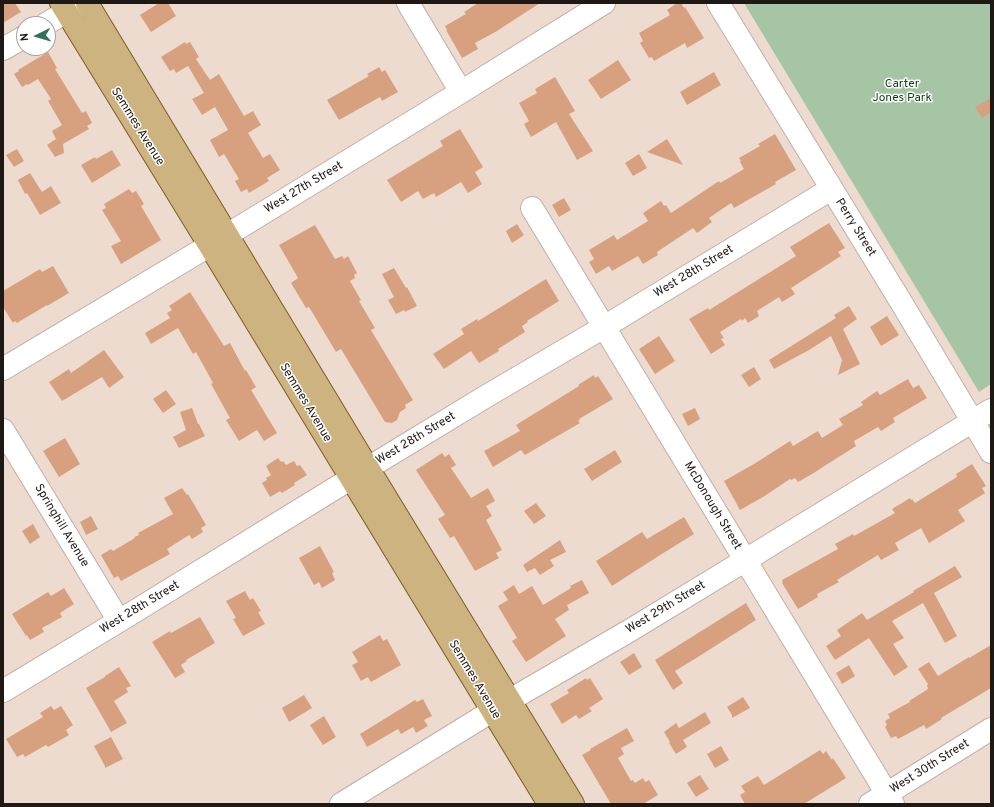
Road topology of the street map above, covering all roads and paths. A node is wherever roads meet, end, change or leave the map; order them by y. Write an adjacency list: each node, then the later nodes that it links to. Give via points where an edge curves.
1 (87, 3): 12 (main road, Semmes Avenue)
2 (408, 3): 9 (street)
3 (604, 3): 9 (street, West 27th Street)
4 (718, 3): 10 (street, Perry Street)
5 (70, 6): 6 (street); 12 (main road, Semmes Avenue)
6 (56, 16)
7 (16, 42): 8 (street)
8 (3, 49)
9 (461, 92): 12 (street, West 27th Street)
10 (831, 189): 13 (street, West 28th Street); 16 (street, Perry Street)
11 (532, 208): 13 (street, McDonough Street)
12 (218, 240): 14 (street, West 27th Street); 19 (main road, Semmes Avenue)
13 (604, 327): 19 (street, West 28th Street); 20 (street, McDonough Street)
14 (3, 369)
15 (991, 410): 16 (street, West 29th Street)
16 (972, 421): 18 (street, Perry Street); 20 (street, West 29th Street)
17 (3, 430): 21 (street, Springhill Avenue)
18 (991, 452)
19 (360, 473): 21 (street, West 28th Street); 23 (main road, Semmes Avenue)
20 (744, 560): 23 (street, West 29th Street); 25 (street, McDonough Street)
21 (119, 622): 22 (street, West 28th Street)
22 (3, 691)
23 (501, 706): 26 (street, West 29th Street); 27 (main road, Semmes Avenue); 28 (main road, Semmes Avenue)
24 (991, 729): 25 (street, West 30th Street)
25 (883, 801)
26 (341, 804)
27 (549, 804)
28 (573, 804)

